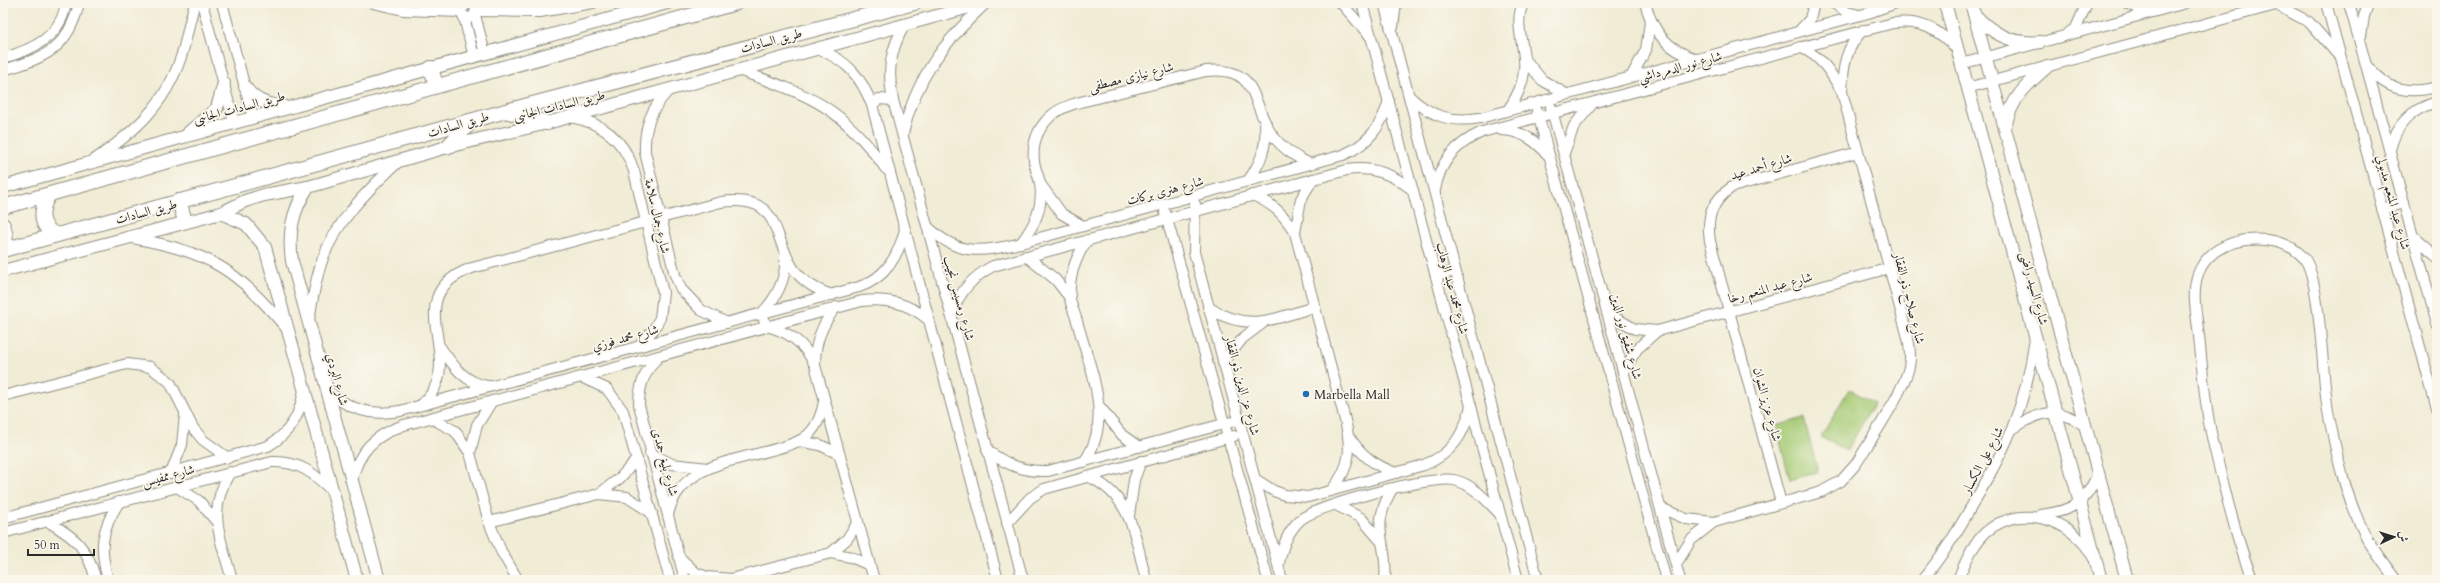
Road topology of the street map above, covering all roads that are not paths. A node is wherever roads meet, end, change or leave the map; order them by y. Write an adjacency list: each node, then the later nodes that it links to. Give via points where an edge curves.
1 (66, 3): 51 (street, via 59,23 45,40 25,52)
2 (79, 3): 59 (street, via 69,32 59,44 33,62)
3 (195, 3): 99 (street, via 181,58 156,106 132,133)
4 (202, 3): 63 (street)
5 (222, 3): 65 (street)
6 (373, 3): 33 (street, via 403,10)
7 (467, 3): 33 (street, via 462,7)
8 (593, 3): 31 (street, via 540,12)
9 (667, 3): 49 (street, طريق السادات الجانبى)
10 (736, 3): 64 (main road)
11 (914, 3): 80 (main road, طريق السادات)
12 (985, 3): 36 (street, طريق السادات الجانبى); 92 (street, via 948,40 932,61 909,109)
13 (1341, 3): 42 (street)
14 (1362, 3): 42 (street, شارع محمد عبد الوهاب)
15 (1384, 3): 40 (street, شارع محمد عبد الوهاب)
16 (1396, 3): 40 (street)
17 (1523, 3): 52 (street, via 1518,24)
18 (1645, 3): 35 (street)
19 (1814, 3): 39 (street, via 1810,19)
20 (1833, 3): 34 (street, via 1847,12)
21 (1896, 3): 34 (street, شارع نور الدمرداشي)
22 (1945, 3): 48 (street, شارع السيد راضى)
23 (2087, 3): 41 (street, via 2076,28)
24 (2127, 3): 32 (street, via 2145,11)
25 (2186, 3): 32 (street)
26 (2326, 3): 54 (street, شارع عبد المنعم مدبولي)
27 (2349, 3): 45 (street, شارع عبد المنعم مدبولي)
28 (2369, 3): 45 (street, via 2364,16)
29 (2280, 4): 54 (street, via 2309,22); 57 (street)
30 (1973, 9): 44 (street, via 1985,26 2012,40 2027,44); 50 (street, شارع السيد راضى)
31 (474, 10): 33 (street, via 469,18); 49 (street)
32 (2158, 10): 41 (street)
33 (463, 14): 49 (street)
34 (1864, 14): 37 (street, شارع نور الدمرداشي); 38 (street)
35 (1650, 20): 53 (street, via 1664,41 1685,55); 61 (street, via 1646,50)
36 (905, 24): 47 (street, طريق السادات الجانبى); 73 (street, شارع رمسيس نجيب, via 891,53 889,67)
37 (1820, 26): 39 (street, شارع نور الدمرداشي); 43 (street)
38 (1868, 28): 43 (street, شارع نور الدمرداشي); 48 (street, شارع نور الدمرداشي, via 1906,21 1919,23 1943,35); 69 (street, شارع صلاح ذو الفقار, via 1855,38 1845,57)
39 (1799, 31): 53 (street, شارع نور الدمرداشي)
40 (1392, 35): 71 (street, شارع محمد عبد الوهاب)
41 (2065, 35): 44 (street)
42 (1372, 39): 74 (street, شارع محمد عبد الوهاب)
43 (1824, 40): 46 (street, شارع نور الدمرداشي)
44 (2041, 42): 50 (street)
45 (2361, 44): 56 (street, شارع عبد المنعم مدبولي)
46 (1800, 47): 69 (street, شارع صلاح ذو الفقار, via 1813,53 1826,65); 77 (street, شارع نور الدمرداشي)
47 (820, 50): 60 (street, طريق السادات الجانبى); 78 (street, via 840,60 858,75)
48 (1958, 50): 55 (street, شارع السيد راضى)
49 (480, 56): 58 (street, طريق السادات الجانبى)
50 (1985, 57): 55 (street); 62 (street, شارع السيد راضى)
51 (3, 58)
52 (1524, 58): 70 (street, via 1542,80); 81 (street, via 1521,86)
53 (1697, 59): 61 (street, شارع نور الدمرداشي)
54 (2342, 59): 117 (street, شارع عبد المنعم مدبولي)
55 (1961, 64): 67 (street, شارع السيد راضى)
56 (2366, 65): 66 (street, via 2385,84 2397,90 2410,92); 96 (street, شارع عبد المنعم مدبولي)
57 (2047, 67): 62 (street); 90 (street, via 2014,99)
58 (431, 68): 64 (main road); 79 (street, طريق السادات الجانبى)
59 (3, 70)
60 (741, 71): 68 (street, طريق السادات الجانبى); 102 (street, via 801,92 822,103 858,133)
61 (1631, 77): 70 (street, شارع نور الدمرداشي)
62 (1992, 82): 67 (street); 90 (street, شارع السيد راضى)
63 (224, 83): 87 (street); 93 (street, via 217,108)
64 (436, 85): 109 (main road)
65 (245, 87): 79 (street, via 251,96 258,100 274,106); 83 (street)
66 (2437, 87)
67 (1967, 88): 163 (street, شارع السيد راضى)
68 (668, 91): 84 (street, طريق السادات الجانبى); 120 (street, شارع جمال سلامة, via 651,112 645,138 645,152)
69 (1842, 92): 95 (street, شارع صلاح ذو الفقار)
70 (1566, 94): 72 (street, شارع نور الدمرداشي)
71 (1408, 95): 81 (street, شارع نور الدمرداشي, via 1433,115 1448,120 1464,121); 110 (street, شارع محمد عبد الوهاب)
72 (1549, 99): 76 (street, شارع نور الدمرداشي); 82 (street, شارع شفيق نور الدين)
73 (893, 100): 78 (street, via 879,99); 92 (street, شارع رمسيس نجيب)
74 (1389, 101): 101 (street, شارع هنرى بركات, via 1378,127 1363,144 1343,155); 108 (street, شارع محمد عبد الوهاب)
75 (2437, 102): 96 (street, via 2417,109 2407,117 2398,127)
76 (1535, 103): 81 (street, شارع نور الدمرداشي); 85 (street, شارع شفيق نور الدين)
77 (1593, 103): 82 (street, شارع نور الدمرداشي); 97 (street, via 1574,126)
78 (872, 106): 102 (street)
79 (290, 107): 83 (street, طريق السادات الجانبى)
80 (506, 110): 86 (main road, طريق السادات); 89 (main road)
81 (1508, 110)
82 (1553, 113): 85 (street, شارع نور الدمرداشي); 97 (street, شارع شفيق نور الدين)
83 (253, 117): 87 (street, طريق السادات الجانبى)
84 (570, 117): 89 (street, طريق السادات الجانبى); 123 (street, شارع جمال سلامة, via 599,125 622,144 632,165)
85 (1539, 117): 91 (street, شارع نور الدمرداشي); 98 (street, شارع شفيق نور الدين)
86 (472, 121): 94 (main road); 113 (main road, طريق السادات)
87 (234, 122): 93 (street, طريق السادات الجانبى)
88 (1265, 122): 101 (street, شارع نيازى مصطفى, via 1283,147); 104 (street, شارع نيازى مصطفى, via 1266,138 1263,153); 105 (street, شارع نيازى مصطفى, via 1251,86 1236,75 1218,69 1086,101 1052,115 1036,136 1033,149)
89 (547, 123): 94 (street, طريق السادات الجانبى)
90 (2005, 128): 196 (street, شارع السيد راضى)
91 (1491, 130): 98 (street, via 1508,130 1524,135 1539,144); 110 (street, شارع نور الدمرداشي, via 1467,139 1454,149 1444,162 1437,178)
92 (903, 135): 125 (street, شارع رمسيس نجيب)
93 (184, 136): 99 (street, طريق السادات الجانبى)
94 (447, 147): 100 (street, طريق السادات الجانبى)
95 (1858, 152): 138 (street, شارع صلاح ذو الفقار); 151 (street, شارع أحمد عيد, via 1744,183 1732,187 1722,195 1709,216 1708,228)
96 (2390, 152): 114 (street, شارع عبد المنعم مدبولي)
97 (1564, 153): 153 (street, شارع شفيق نور الدين)
98 (1550, 157): 185 (street, شارع شفيق نور الدين)
99 (93, 161): 106 (street, طريق السادات الجانبى)
100 (397, 162): 107 (street, طريق السادات الجانبى); 156 (street, via 352,209 332,241 322,260)
101 (1310, 164): 104 (street, شارع هنرى بركات)
102 (890, 174): 127 (street)
103 (1313, 179): 108 (street, via 1347,170 1369,169 1391,175); 111 (street); 128 (street, via 1299,204)
104 (1248, 181): 112 (street, شارع هنرى بركات)
105 (1040, 185): 126 (street, شارع نيازى مصطفى, via 1062,214); 133 (street, شارع نيازى مصطفى, via 1039,210 1035,222)
106 (3, 187)
107 (308, 187): 119 (street, طريق السادات الجانبى, via 264,195); 156 (street, شارع البردي, via 293,216 290,246)
108 (1413, 190): 141 (street, شارع محمد عبد الوهاب)
109 (49, 194): 116 (main road); 129 (main road, via 42,211 42,219 50,233)
110 (1435, 194): 140 (street, شارع محمد عبد الوهاب)
111 (1252, 195): 118 (street); 128 (street, via 1282,213)
112 (1192, 196): 115 (street, شارع هنرى بركات); 118 (street, شارع عز الدين ذو الفقار)
113 (179, 201): 122 (main road); 129 (main road, طريق السادات)
114 (2404, 203): 117 (street); 130 (street, شارع عبد المنعم مدبولي)
115 (1163, 204): 121 (street, شارع عز الدين ذو الفقار); 126 (street, شارع هنرى بركات)
116 (3, 207)
117 (2382, 209): 186 (street, شارع عبد المنعم مدبولي)
118 (1196, 210): 121 (street); 143 (street, شارع عز الدين ذو الفقار, via 1193,242)
119 (221, 213): 122 (street, طريق السادات الجانبى); 161 (street, via 246,224 265,247)
120 (661, 218): 123 (street); 135 (street, via 722,202 744,201 759,207 773,220); 157 (street, شارع جمال سلامة, via 681,289 701,310)
121 (1167, 218): 132 (street); 144 (street, شارع عز الدين ذو الفقار)
122 (185, 221): 131 (street, طريق السادات الجانبى)
123 (646, 222): 165 (street, via 458,273 442,288 434,309 434,325); 166 (street, شارع جمال سلامة, via 661,282 662,305 654,329)
124 (3, 225): 134 (main road, via 6,238)
125 (927, 225): 133 (street, شارع هنرى بركات, via 943,240 962,249 990,250); 154 (street, شارع رمسيس نجيب)
126 (1083, 226): 133 (street, شارع هنرى بركات)
127 (905, 230): 142 (street, شارع محمد فوزي, via 898,252 886,271 869,284); 155 (street)
128 (1295, 233): 150 (street)
129 (56, 235): 134 (main road, طريق السادات)
130 (2412, 235): 137 (street); 159 (street, شارع عبد المنعم مدبولي)
131 (128, 237): 139 (street, طريق السادات الجانبى); 161 (street, via 188,250 225,268 257,294)
132 (1087, 240): 136 (street); 146 (street, via 1072,273)
133 (1021, 243)
134 (3, 249)
135 (784, 250): 145 (street, via 798,274 808,284); 152 (street, via 784,280 778,293)
136 (1026, 256): 146 (street, via 1055,279); 154 (street, via 982,272 963,291)
137 (2437, 257)
138 (1890, 268): 151 (street, شارع عبد المنعم رخا); 226 (street, شارع صلاح ذو الفقار, via 1910,344 1906,377 1850,473 1832,488)
139 (3, 271)
140 (1455, 271): 141 (street); 274 (street, شارع محمد عبد الوهاب)
141 (1436, 276): 181 (street, شارع محمد عبد الوهاب)
142 (859, 287): 145 (street, شارع محمد فوزي); 147 (street, via 863,294)
143 (1203, 288): 144 (street); 149 (street, شارع عز الدين ذو الفقار)
144 (1189, 291): 194 (street, شارع عز الدين ذو الفقار)
145 (832, 295): 152 (street, شارع محمد فوزي)
146 (1070, 298): 184 (street)
147 (862, 301): 148 (street, شارع محمد فوزي); 155 (street, شارع محمد فوزي, via 891,300 911,308)
148 (836, 307): 160 (street, شارع محمد فوزي); 170 (street, via 819,334)
149 (1208, 307): 158 (street, via 1227,319); 169 (street, شارع عز الدين ذو الفقار)
150 (1314, 307): 158 (street); 200 (street)
151 (1729, 311): 162 (street, شارع عبد المنعم رخا); 226 (street, شارع عزيز الشوان)
152 (762, 313): 157 (street, شارع محمد فوزي); 160 (street)
153 (1607, 313): 162 (street, شارع عبد المنعم رخا, via 1630,327); 171 (street, شارع شفيق نور الدين)
154 (951, 314): 203 (street, شارع رمسيس نجيب)
155 (929, 320): 266 (street)
156 (308, 323): 164 (street, شارع البردي)
157 (727, 323): 166 (street, شارع محمد فوزي)
158 (1263, 323): 169 (street, via 1243,338)
159 (2437, 324)
160 (766, 326): 168 (street, شارع محمد فوزي); 170 (street, via 791,335 809,353)
161 (289, 330): 167 (street)
162 (1657, 331): 171 (street, شارع عبد المنعم رخا, via 1637,349)
163 (2035, 339): 188 (street, شارع السيد راضى); 197 (street, شارع على الكسار, via 2027,384)
164 (314, 344): 167 (street); 177 (street, شارع البردي)
165 (440, 347): 174 (street, via 462,375 480,385); 182 (street, via 439,380 429,398)
166 (638, 347): 172 (street, شارع محمد فوزي)
167 (294, 349): 176 (street)
168 (659, 356): 173 (street, شارع محمد فوزي); 191 (street, شارع بليغ حمدى, via 650,365 639,390)
169 (1223, 363): 192 (street, شارع عز الدين ذو الفقار)
170 (815, 365): 180 (street)
171 (1623, 372): 183 (street, شارع شفيق نور الدين)
172 (539, 374): 174 (street, شارع محمد فوزي); 175 (street)
173 (581, 377): 175 (street, شارع محمد فوزي); 193 (street, شارع بليغ حمدى, via 607,389 617,399)
174 (490, 387): 182 (street, شارع محمد فوزي)
175 (543, 387): 179 (street, شارع محمد فوزي)
176 (304, 388): 207 (street, شارع ممفيس, via 296,419 279,439 256,450); 222 (street)
177 (327, 390): 187 (street, شارع محمد فوزي, via 350,408 379,414); 218 (street, شارع البردي)
178 (3, 396): 189 (street, via 115,366 139,364 156,370 170,382)
179 (492, 401): 190 (street, شارع محمد فوزي); 204 (street, via 477,425)
180 (824, 401): 201 (street, via 816,424); 206 (street)
181 (1471, 404): 214 (street, via 1463,431 1448,453 1424,465); 231 (street, شارع محمد عبد الوهاب)
182 (421, 405): 187 (street, شارع محمد فوزي)
183 (1632, 405): 185 (street); 228 (street, شارع شفيق نور الدين)
184 (1100, 407): 202 (street, via 1122,435); 210 (street, via 1098,434)
185 (1619, 409): 275 (street, شارع شفيق نور الدين)
186 (2437, 409)
187 (400, 411): 195 (street, via 397,419)
188 (2055, 413): 196 (street, via 2066,415); 197 (street, via 2035,416); 225 (street, شارع السيد راضى)
189 (184, 415): 207 (street, via 203,440); 213 (street, via 182,445)
190 (431, 418): 195 (street, شارع محمد فوزي); 204 (street, via 455,431)
191 (641, 419): 193 (street, via 633,418); 205 (street, شارع بليغ حمدى)
192 (1239, 420): 194 (street); 198 (street, شارع عز الدين ذو الفقار)
193 (628, 423): 208 (street, شارع بليغ حمدى)
194 (1225, 424): 199 (street, شارع عز الدين ذو الفقار); 202 (street)
195 (404, 425): 218 (street, شارع محمد فوزي, via 390,430 368,445 357,462)
196 (2085, 426): 215 (street, شارع السيد راضى)
197 (2014, 428): 277 (street, شارع على الكسار, via 1998,462 1968,513)
198 (1242, 434): 199 (street); 217 (street, شارع عز الدين ذو الفقار)
199 (1229, 437): 209 (street); 269 (street, شارع عز الدين ذو الفقار)
200 (1350, 438): 214 (street, via 1374,464); 221 (street, via 1348,461)
201 (799, 441): 206 (street, via 820,445); 211 (street)
202 (1139, 447): 210 (street)
203 (987, 450): 210 (street, via 1009,465 1035,471 1055,470); 240 (street, شارع رمسيس نجيب)
204 (470, 453): 237 (street)
205 (650, 453): 211 (street, via 672,464); 233 (street, شارع بليغ حمدى)
206 (839, 454): 238 (street)
207 (228, 458): 213 (street, شارع ممفيس)
208 (637, 459): 223 (street, via 620,478); 229 (street, شارع بليغ حمدى)
209 (1141, 461): 216 (street); 230 (street, via 1134,480)
210 (1084, 462)
211 (708, 468): 233 (street, via 680,488 674,497)
212 (230, 472): 219 (street, شارع ممفيس); 222 (street, شارع ممفيس, via 272,462 294,463 314,474); 236 (street, via 218,496)
213 (171, 473): 234 (street, شارع ممفيس)
214 (1396, 473): 221 (street)
215 (2098, 473): 225 (street, via 2088,494); 280 (street, شارع السيد راضى)
216 (1087, 476): 230 (street, via 1102,483 1114,493); 240 (street, via 1044,489 1030,498)
217 (1255, 478): 221 (street, via 1274,492 1285,495 1308,497); 253 (street, شارع عز الدين ذو الفقار)
218 (352, 481): 246 (street, شارع البردي)
219 (177, 486): 224 (street, شارع ممفيس); 236 (street, via 199,501)
220 (1392, 489): 227 (street); 231 (street, via 1429,480 1455,480 1478,492); 244 (street, via 1381,514)
221 (1331, 491)
222 (333, 492): 248 (street)
223 (600, 494): 229 (street, via 627,497); 237 (street)
224 (119, 502): 235 (street, شارع ممفيس); 255 (street, via 104,529 102,550)
225 (2080, 502): 232 (street, via 2062,511); 251 (street, شارع السيد راضى)
226 (1781, 503): 239 (street, شارع صلاح ذو الفقار)
227 (1336, 505): 244 (street, via 1361,518); 253 (street, via 1311,513 1292,529 1285,540)
228 (1660, 508): 239 (street, شارع صلاح ذو الفقار, via 1686,519); 250 (street, شارع شفيق نور الدين)
229 (652, 513): 243 (street, شارع بليغ حمدى)
230 (1129, 516): 268 (street)
231 (1501, 516): 249 (street, شارع محمد عبد الوهاب)
232 (2035, 516): 251 (street, via 2056,522 2078,537); 278 (street, via 2004,521 1985,533 1972,551)
233 (668, 517): 242 (street, شارع بليغ حمدى)
234 (3, 518)
235 (47, 521): 241 (street, شارع ممفيس); 256 (street, via 80,544 87,554)
236 (216, 521): 257 (street)
237 (489, 522): 260 (street)
238 (858, 522): 245 (street, via 847,540); 252 (street)
239 (1714, 522): 250 (street, شارع صلاح ذو الفقار, via 1691,540)
240 (1007, 523): 267 (street, شارع رمسيس نجيب)
241 (3, 533)
242 (672, 535): 243 (street); 247 (street, شارع بليغ حمدى)
243 (658, 536): 254 (street, شارع بليغ حمدى)
244 (1380, 540): 271 (street)
245 (831, 552): 252 (street); 264 (street)
246 (372, 554): 248 (street); 259 (street, شارع البردي)
247 (678, 556): 263 (street, شارع بليغ حمدى); 264 (street, via 696,573)
248 (351, 559): 258 (street)
249 (1513, 560): 272 (street); 273 (street, شارع محمد عبد الوهاب)
250 (1676, 564): 276 (street, شارع شفيق نور الدين)
251 (2096, 564): 279 (street, شارع السيد راضى)
252 (869, 565): 265 (street)
253 (1278, 565): 270 (street, شارع عز الدين ذو الفقار)
254 (667, 569): 261 (street); 262 (street, شارع بليغ حمدى)
255 (107, 576): 256 (street, via 98,570)
256 (95, 578)
257 (232, 580)
258 (357, 580)
259 (379, 580)
260 (518, 580)
261 (660, 580)
262 (670, 580)
263 (685, 580)
264 (731, 580)
265 (874, 580)
266 (998, 580)
267 (1023, 580)
268 (1146, 580)
269 (1268, 580)
270 (1282, 580)
271 (1385, 580)
272 (1511, 580)
273 (1518, 580)
274 (1538, 580)
275 (1666, 580)
276 (1680, 580)
277 (1922, 580)
278 (1958, 580)
279 (2101, 580)
280 (2127, 580)
281 (2253, 580): 282 (street, via 2239,541 2212,438 2195,286 2202,265 2217,250 2236,242 2257,240 2278,241 2288,245 2300,254 2310,267 2315,287 2325,389 2339,457 2360,523 2375,551)
282 (2396, 580)

